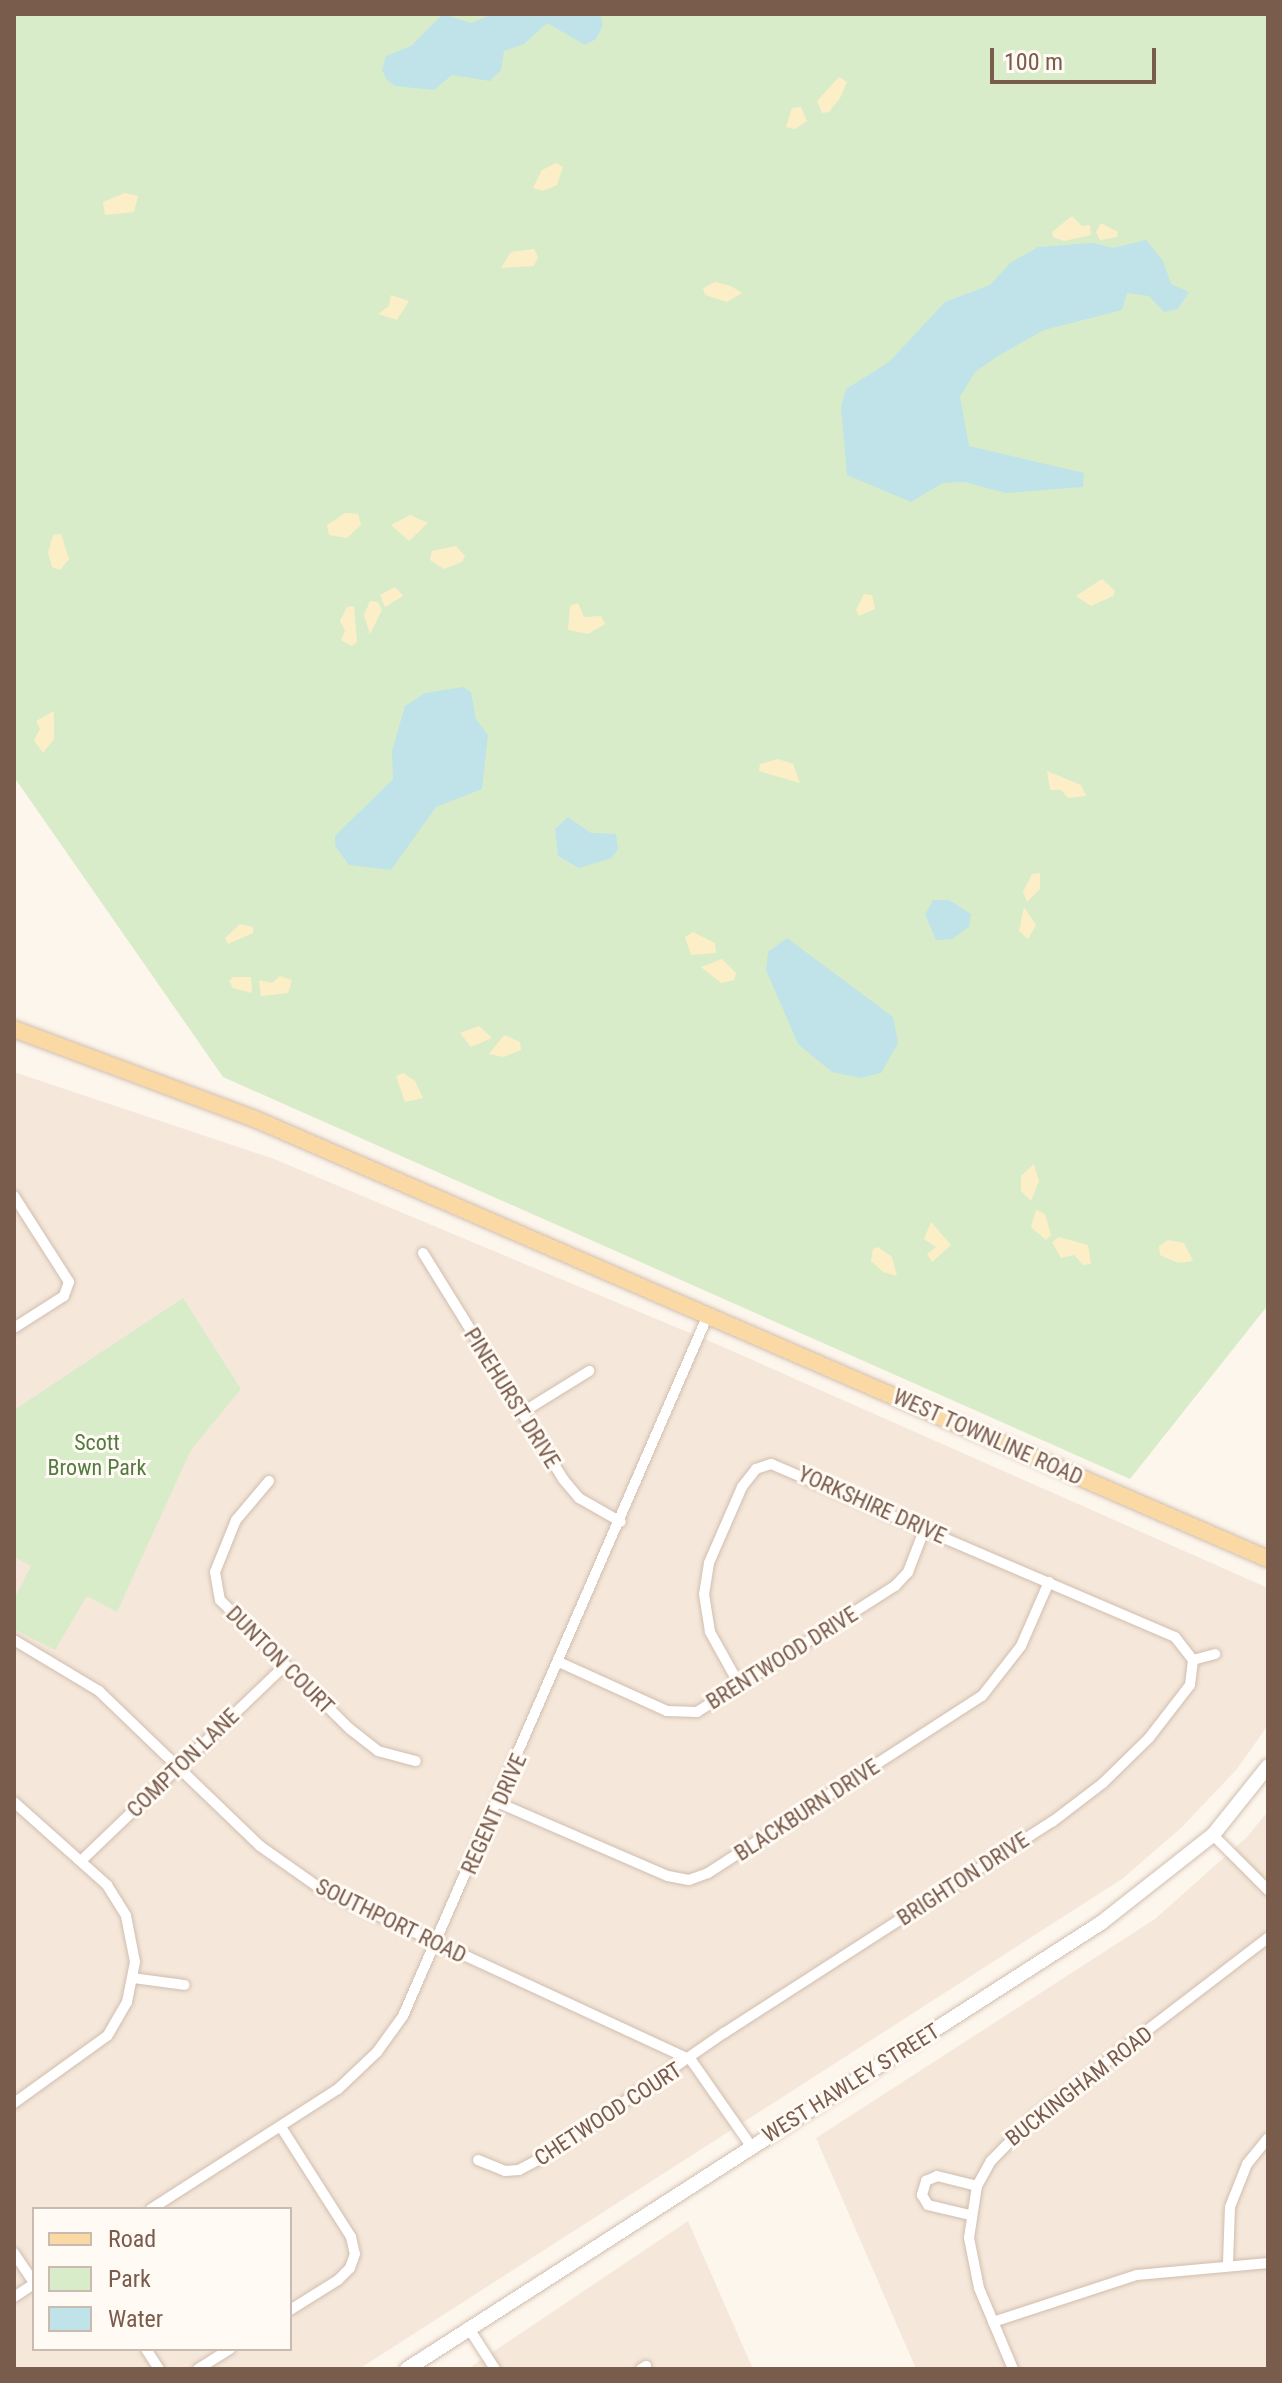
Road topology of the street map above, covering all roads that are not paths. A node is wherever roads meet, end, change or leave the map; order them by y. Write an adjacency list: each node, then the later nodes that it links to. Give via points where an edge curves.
1 (14, 1029): 4 (main road, WEST TOWNLINE ROAD, via 255,1119)
2 (14, 1196): 5 (street, via 69,1282 64,1296)
3 (423, 1253): 7 (street, PINEHURST DRIVE)
4 (708, 1315): 9 (street, REGENT DRIVE); 11 (main road, WEST TOWNLINE ROAD)
5 (14, 1328)
6 (589, 1371): 7 (street)
7 (523, 1412): 9 (street, PINEHURST DRIVE, via 579,1498)
8 (269, 1481): 17 (street, DUNTON COURT, via 236,1520 215,1582 220,1600)
9 (621, 1522): 16 (street, REGENT DRIVE)
10 (925, 1528): 12 (street, YORKSHIRE DRIVE); 18 (street, BRENTWOOD DRIVE, via 908,1572 895,1586); 18 (street, YORKSHIRE DRIVE, via 782,1466 764,1466 750,1474 709,1563 704,1594 710,1632)
11 (1268, 1559)
12 (1049, 1582): 15 (street, YORKSHIRE DRIVE, via 1175,1637); 23 (street, BLACKBURN DRIVE, via 1021,1646 982,1696 708,1873 689,1880 668,1876)
13 (14, 1640): 20 (street, SOUTHPORT ROAD, via 99,1691)
14 (1215, 1654): 15 (street)
15 (1193, 1660): 31 (street, BRIGHTON DRIVE, via 1190,1685 1163,1722 1069,1810 724,2033)
16 (561, 1663): 18 (street, BRENTWOOD DRIVE, via 679,1715 697,1712); 23 (street, REGENT DRIVE)
17 (284, 1666): 19 (street, DUNTON COURT, via 378,1751); 20 (street, COMPTON LANE)
18 (739, 1684)
19 (416, 1761)
20 (178, 1766): 25 (street, COMPTON LANE); 28 (street, SOUTHPORT ROAD, via 260,1846 299,1875 354,1908)
21 (1268, 1766): 24 (street, WEST HAWLEY STREET)
22 (14, 1802): 25 (street)
23 (499, 1803): 28 (street, REGENT DRIVE)
24 (1213, 1835): 26 (street); 35 (street, WEST HAWLEY STREET, via 1101,1923)
25 (82, 1860): 29 (street, via 126,1916)
26 (1268, 1890)
27 (1268, 1938): 37 (street, BUCKINGHAM ROAD, via 1004,2143)
28 (437, 1945): 31 (street, SOUTHPORT ROAD); 33 (street, REGENT DRIVE, via 408,2007 377,2052 338,2089)
29 (133, 1978): 30 (street); 32 (street, via 127,2002 107,2036)
30 (185, 1985)
31 (691, 2060): 35 (street); 36 (street, CHETWOOD COURT, via 529,2166 505,2171)
32 (14, 2103)
33 (281, 2127): 38 (street, REGENT DRIVE); 46 (street, via 351,2237 355,2254 338,2280)
34 (1268, 2138): 41 (street, via 1247,2164 1230,2207)
35 (751, 2146): 48 (street, WEST HAWLEY STREET)
36 (478, 2160)
37 (977, 2186): 39 (street, BUCKINGHAM ROAD); 39 (street, via 937,2176 926,2181 922,2195 928,2205)
38 (154, 2207)
39 (970, 2215): 47 (street, BUCKINGHAM ROAD, via 971,2261)
40 (14, 2253): 43 (street)
41 (1228, 2263): 42 (street); 47 (street, via 1108,2281)
42 (1268, 2263)
43 (32, 2281)
44 (32, 2285): 45 (street)
45 (14, 2297)
46 (292, 2309)
47 (993, 2322): 55 (street, BUCKINGHAM ROAD)
48 (468, 2327): 53 (street, WEST HAWLEY STREET); 54 (street)
49 (147, 2351): 51 (street)
50 (227, 2351): 52 (street)
51 (159, 2369)
52 (198, 2369)
53 (407, 2369)
54 (495, 2369)
55 (1013, 2369)

